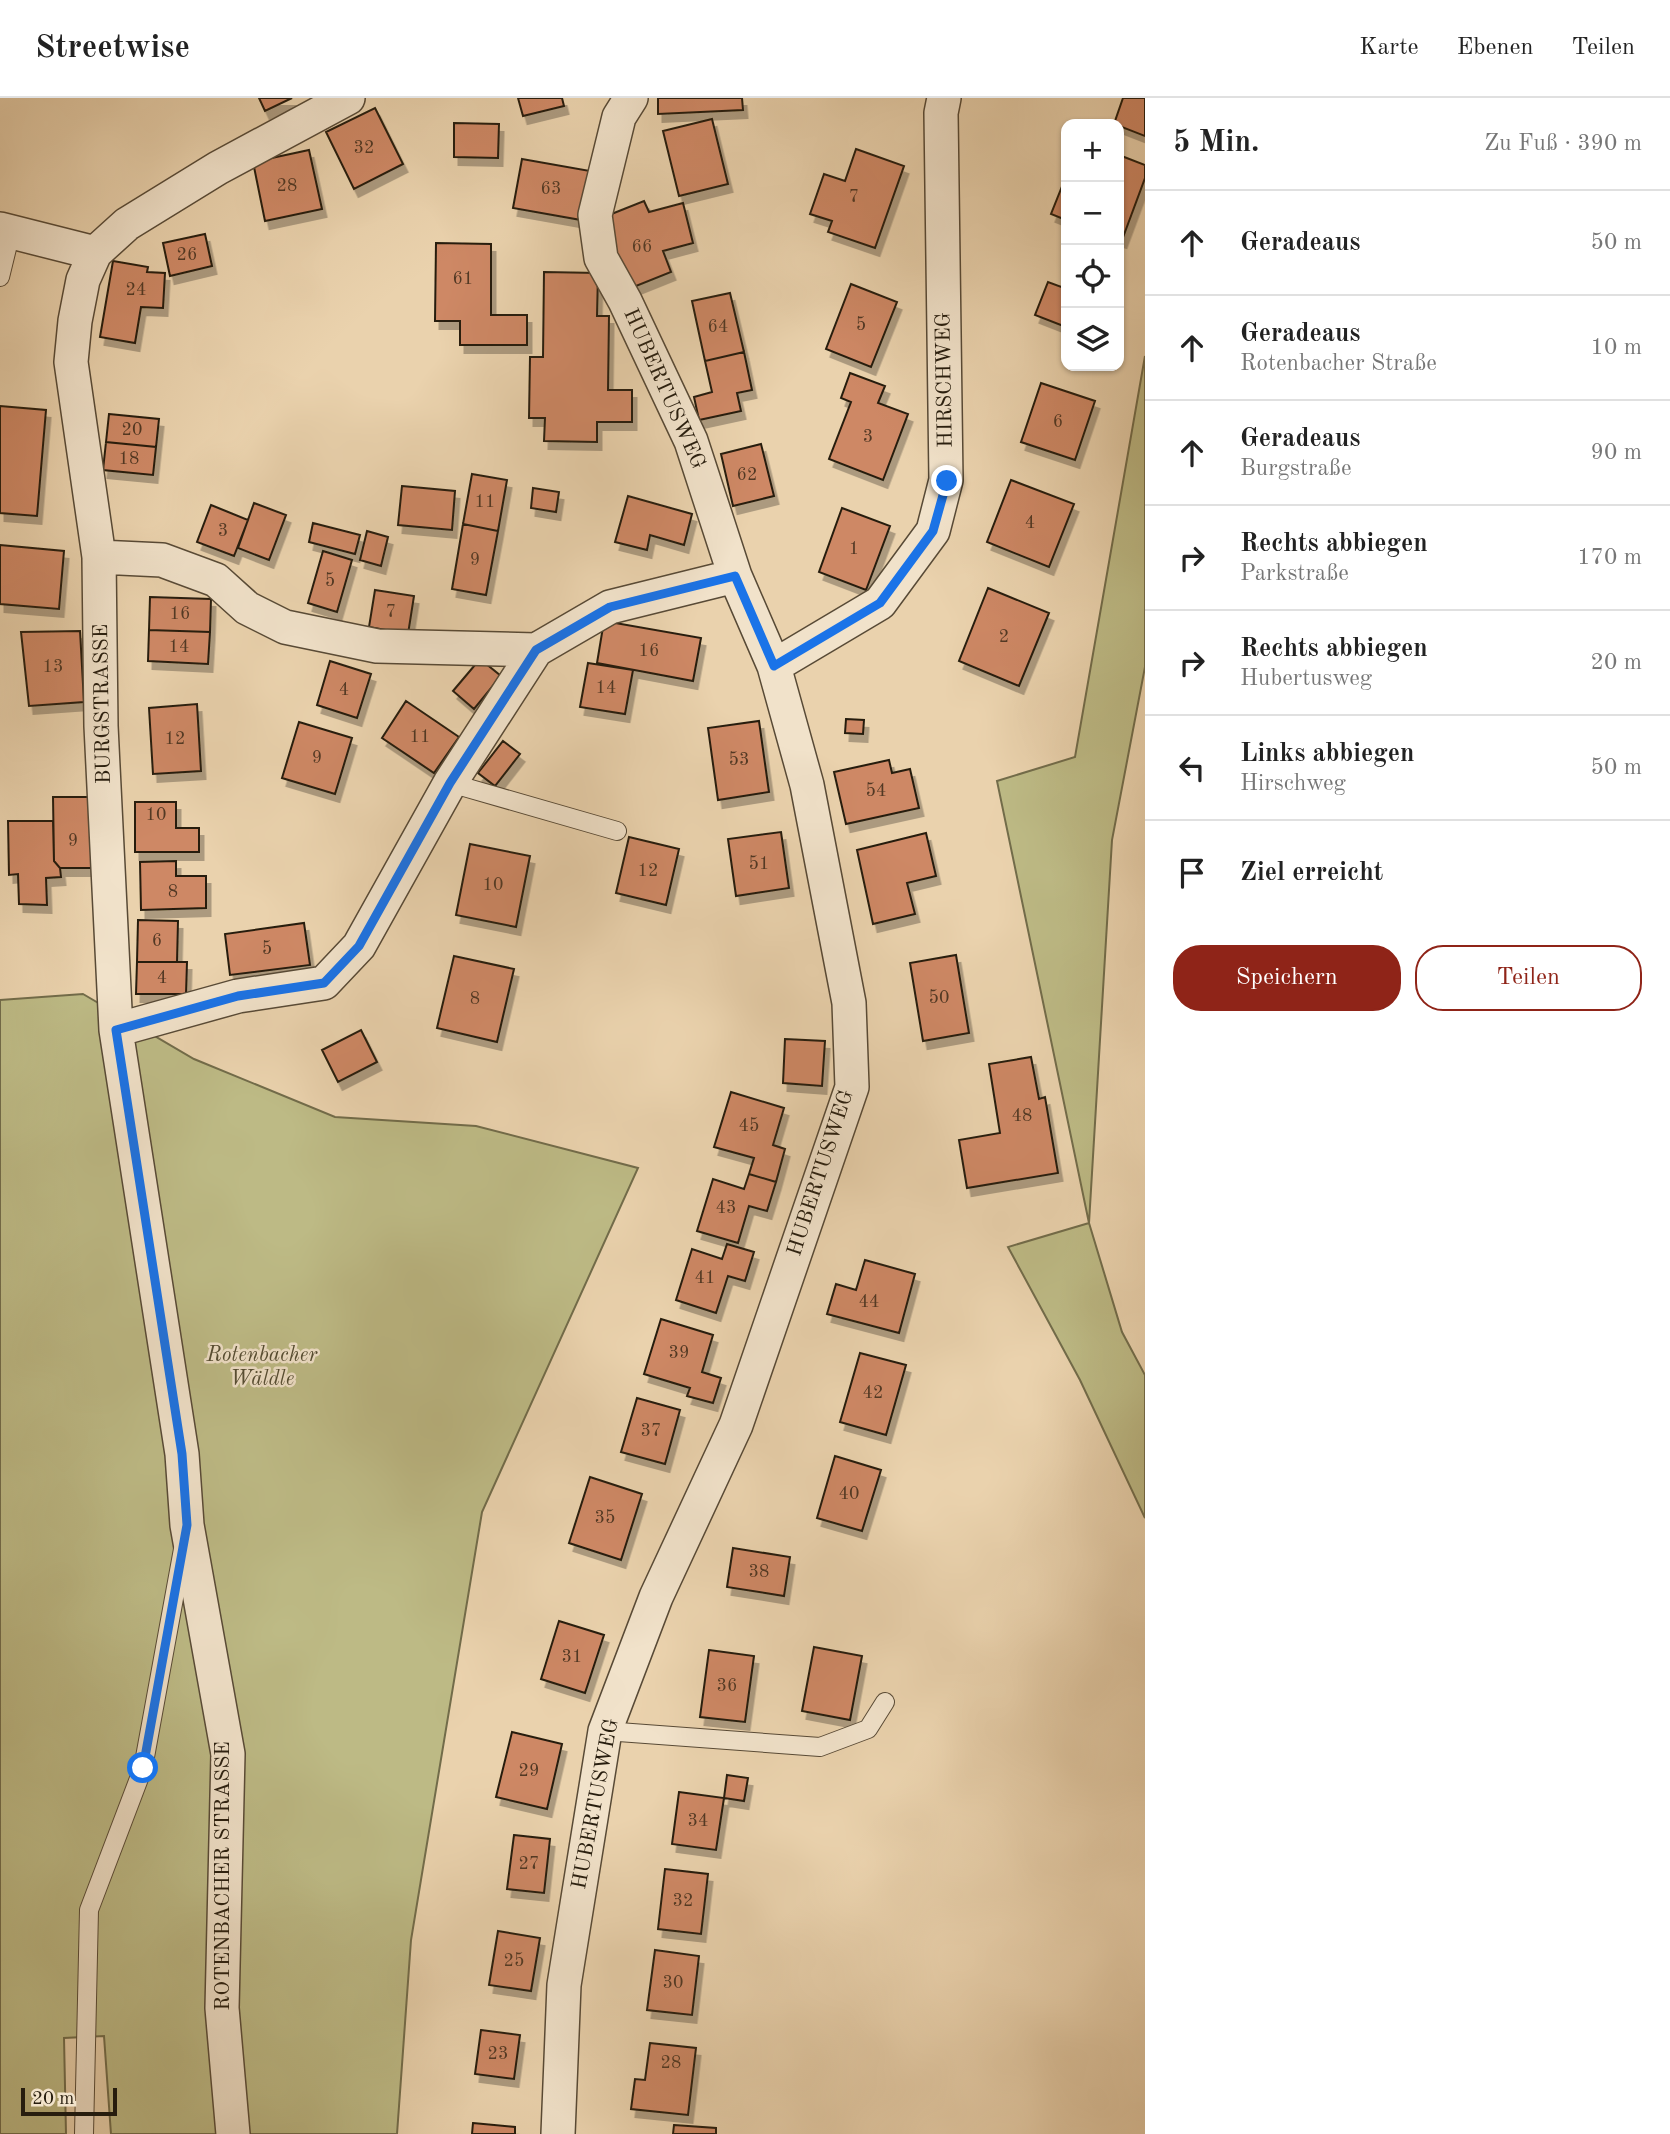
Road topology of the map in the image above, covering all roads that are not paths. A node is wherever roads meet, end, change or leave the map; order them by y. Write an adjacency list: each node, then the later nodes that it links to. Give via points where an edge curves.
1 (348, 98): 5 (street, BURGSTRASSE, via 218,168 127,224)
2 (631, 98): 8 (street, HUBERTUSWEG, via 619,117 595,215 601,258 691,441)
3 (944, 98): 10 (street, HIRSCHWEG, via 947,481 933,531 880,603)
4 (5, 231): 5 (street); 6 (lane)
5 (95, 253): 7 (street, BURGSTRASSE, via 83,280 71,362)
6 (0, 277)
7 (99, 557): 9 (street, via 162,559 216,580 247,608 298,630 377,646); 13 (street, BURGSTRASSE, via 101,726)
8 (735, 576): 9 (street, via 610,607); 10 (street, HUBERTUSWEG)
9 (536, 650): 11 (street)
10 (774, 666): 17 (street, HUBERTUSWEG, via 807,785 847,989 852,1087 736,1425 656,1597)
11 (450, 783): 12 (lane); 13 (street, via 359,946 324,983 238,996)
12 (617, 831)
13 (116, 1030): 14 (street, BURGSTRASSE)
14 (182, 1454): 15 (street, ROTENBACHER STRASSE)
15 (187, 1525): 18 (lane, via 143,1768 89,1910); 19 (street, ROTENBACHER STRASSE, via 228,1754 222,2008)
16 (885, 1702): 17 (lane, via 868,1729 820,1747)
17 (605, 1731): 20 (street, HUBERTUSWEG, via 564,1985)
18 (84, 2134)
19 (233, 2134)
20 (558, 2134)

